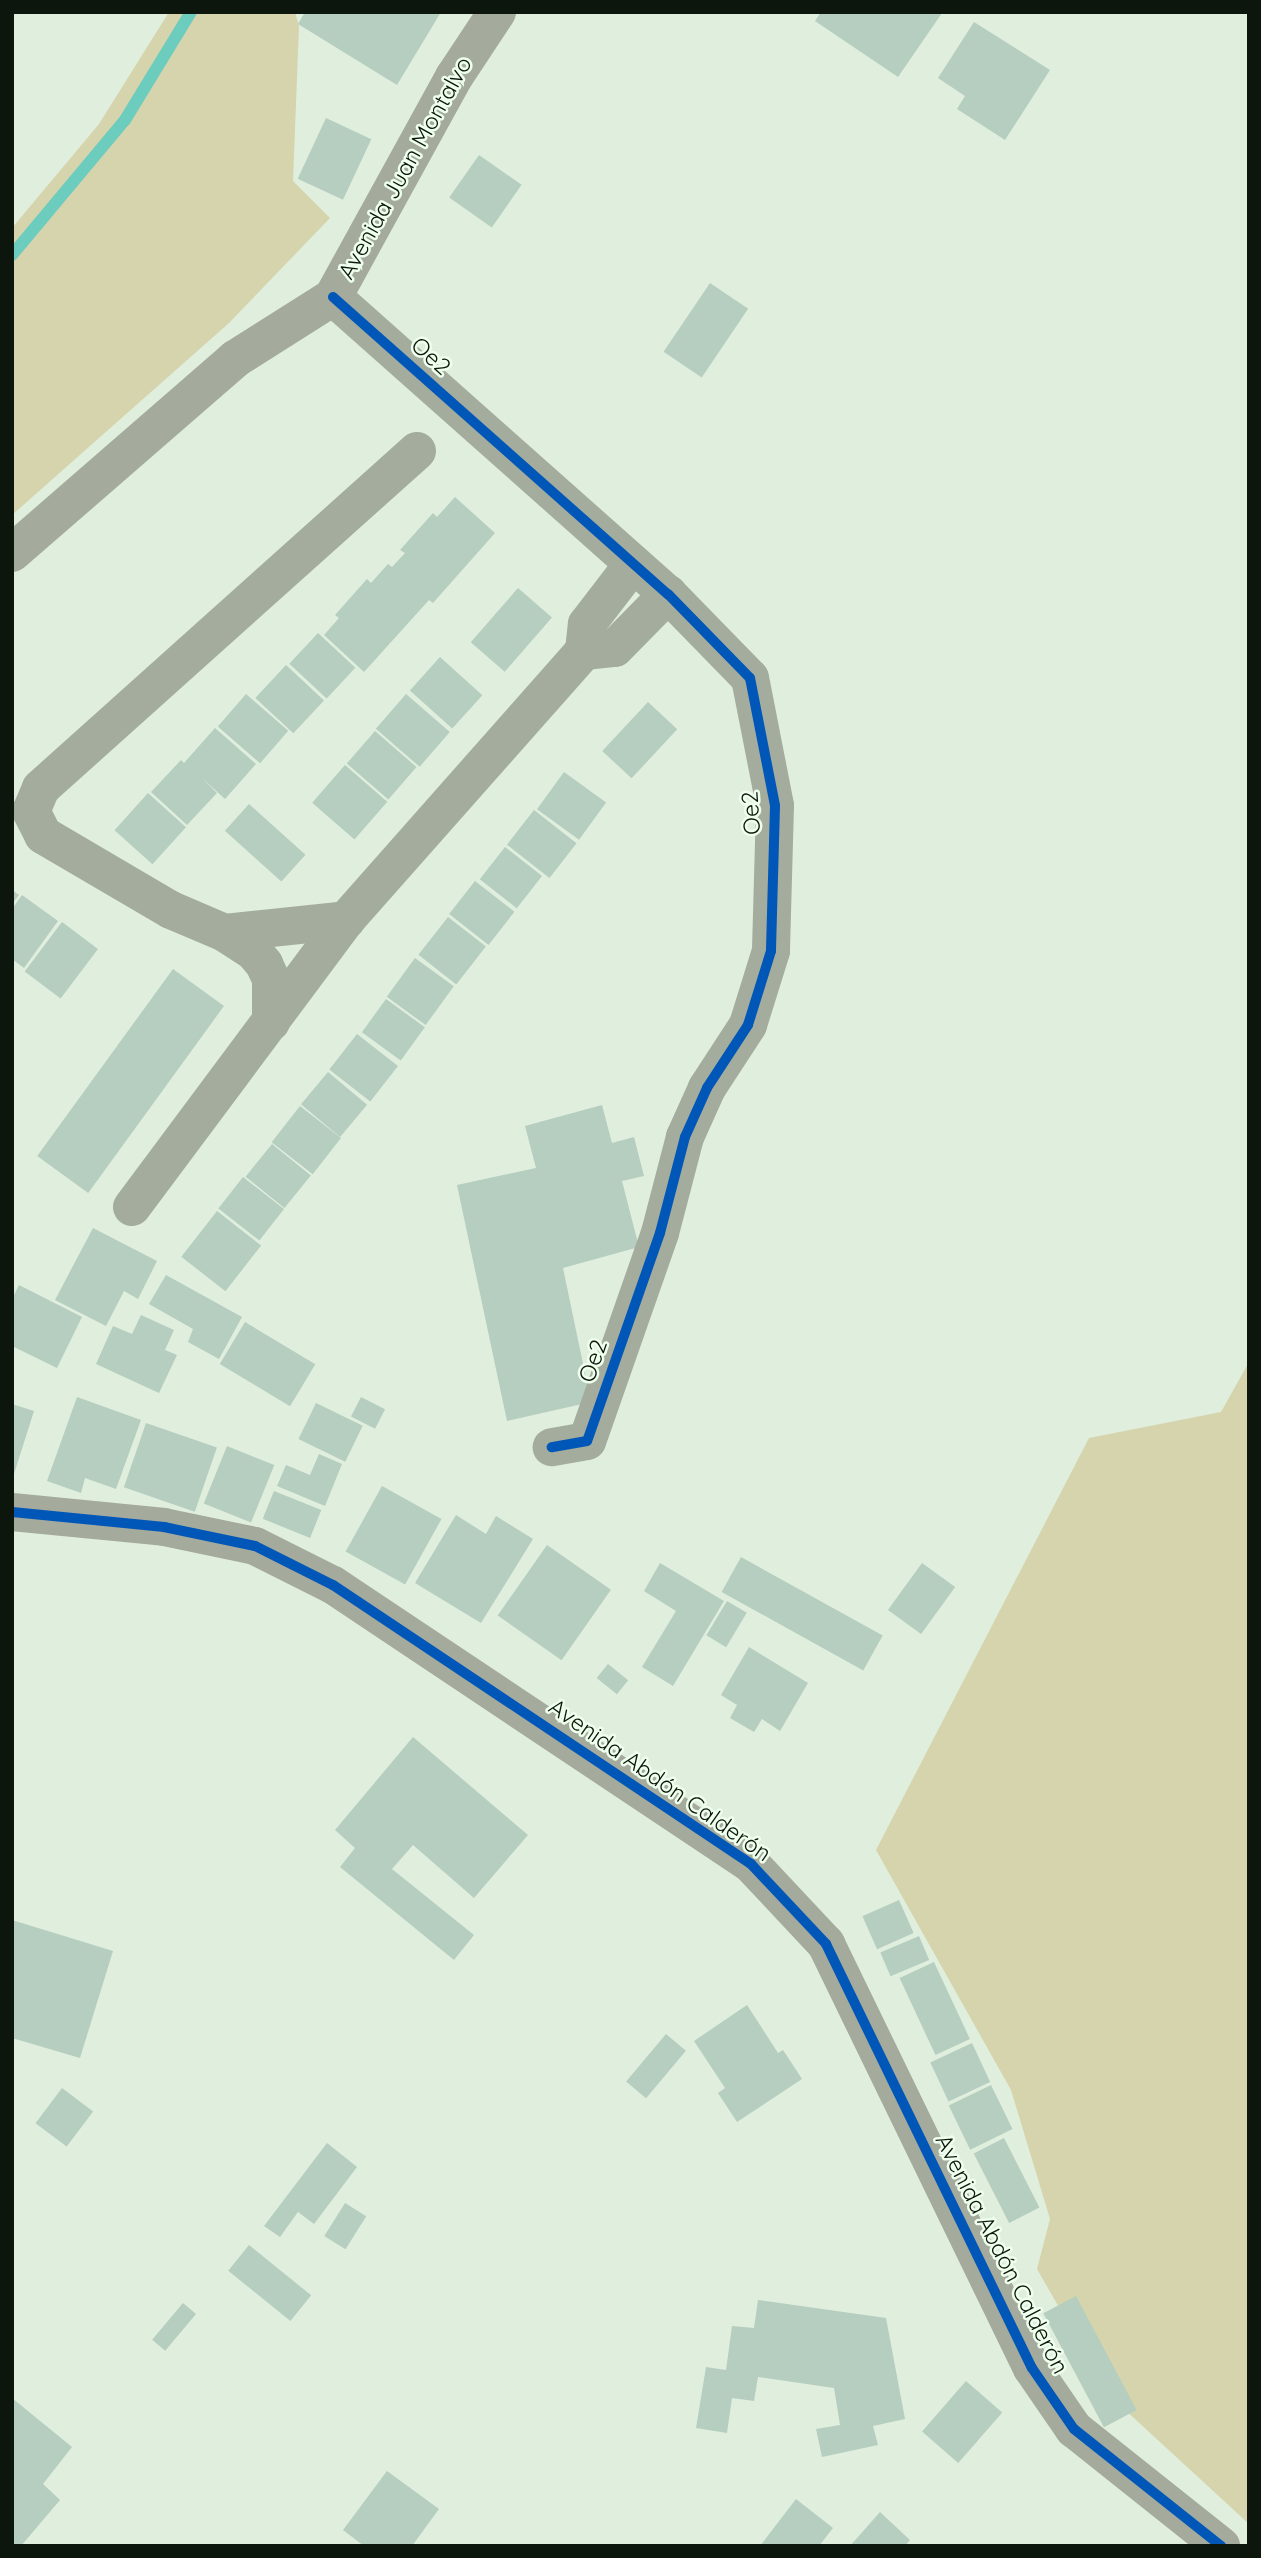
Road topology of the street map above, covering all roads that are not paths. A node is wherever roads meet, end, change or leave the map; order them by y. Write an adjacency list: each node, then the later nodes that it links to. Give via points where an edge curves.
1 (496, 12): 2 (street, Avenida Juan Montalvo, via 454,77)
2 (333, 297): 4 (street, Avenida Juan Montalvo, via 235,359); 5 (street, Oe2)
3 (417, 451): 9 (street, via 41,788 31,811 44,835 171,910)
4 (12, 553)
5 (634, 564): 6 (street, Oe2); 7 (street, via 587,624)
6 (668, 594): 7 (street, via 615,648); 12 (street, Oe2, via 750,678 775,806 771,951 748,1025 707,1088 685,1137 660,1233 587,1441)
7 (584, 651): 8 (street)
8 (346, 920): 9 (street); 10 (street)
9 (225, 933): 10 (street, via 264,964 271,979)
10 (271, 1022): 11 (street)
11 (132, 1207)
12 (552, 1447)
13 (12, 1512): 14 (street, Avenida Abdón Calderón, via 164,1527 255,1546 333,1585 751,1864 826,1944 1032,2368 1074,2429)
14 (1221, 2546)

